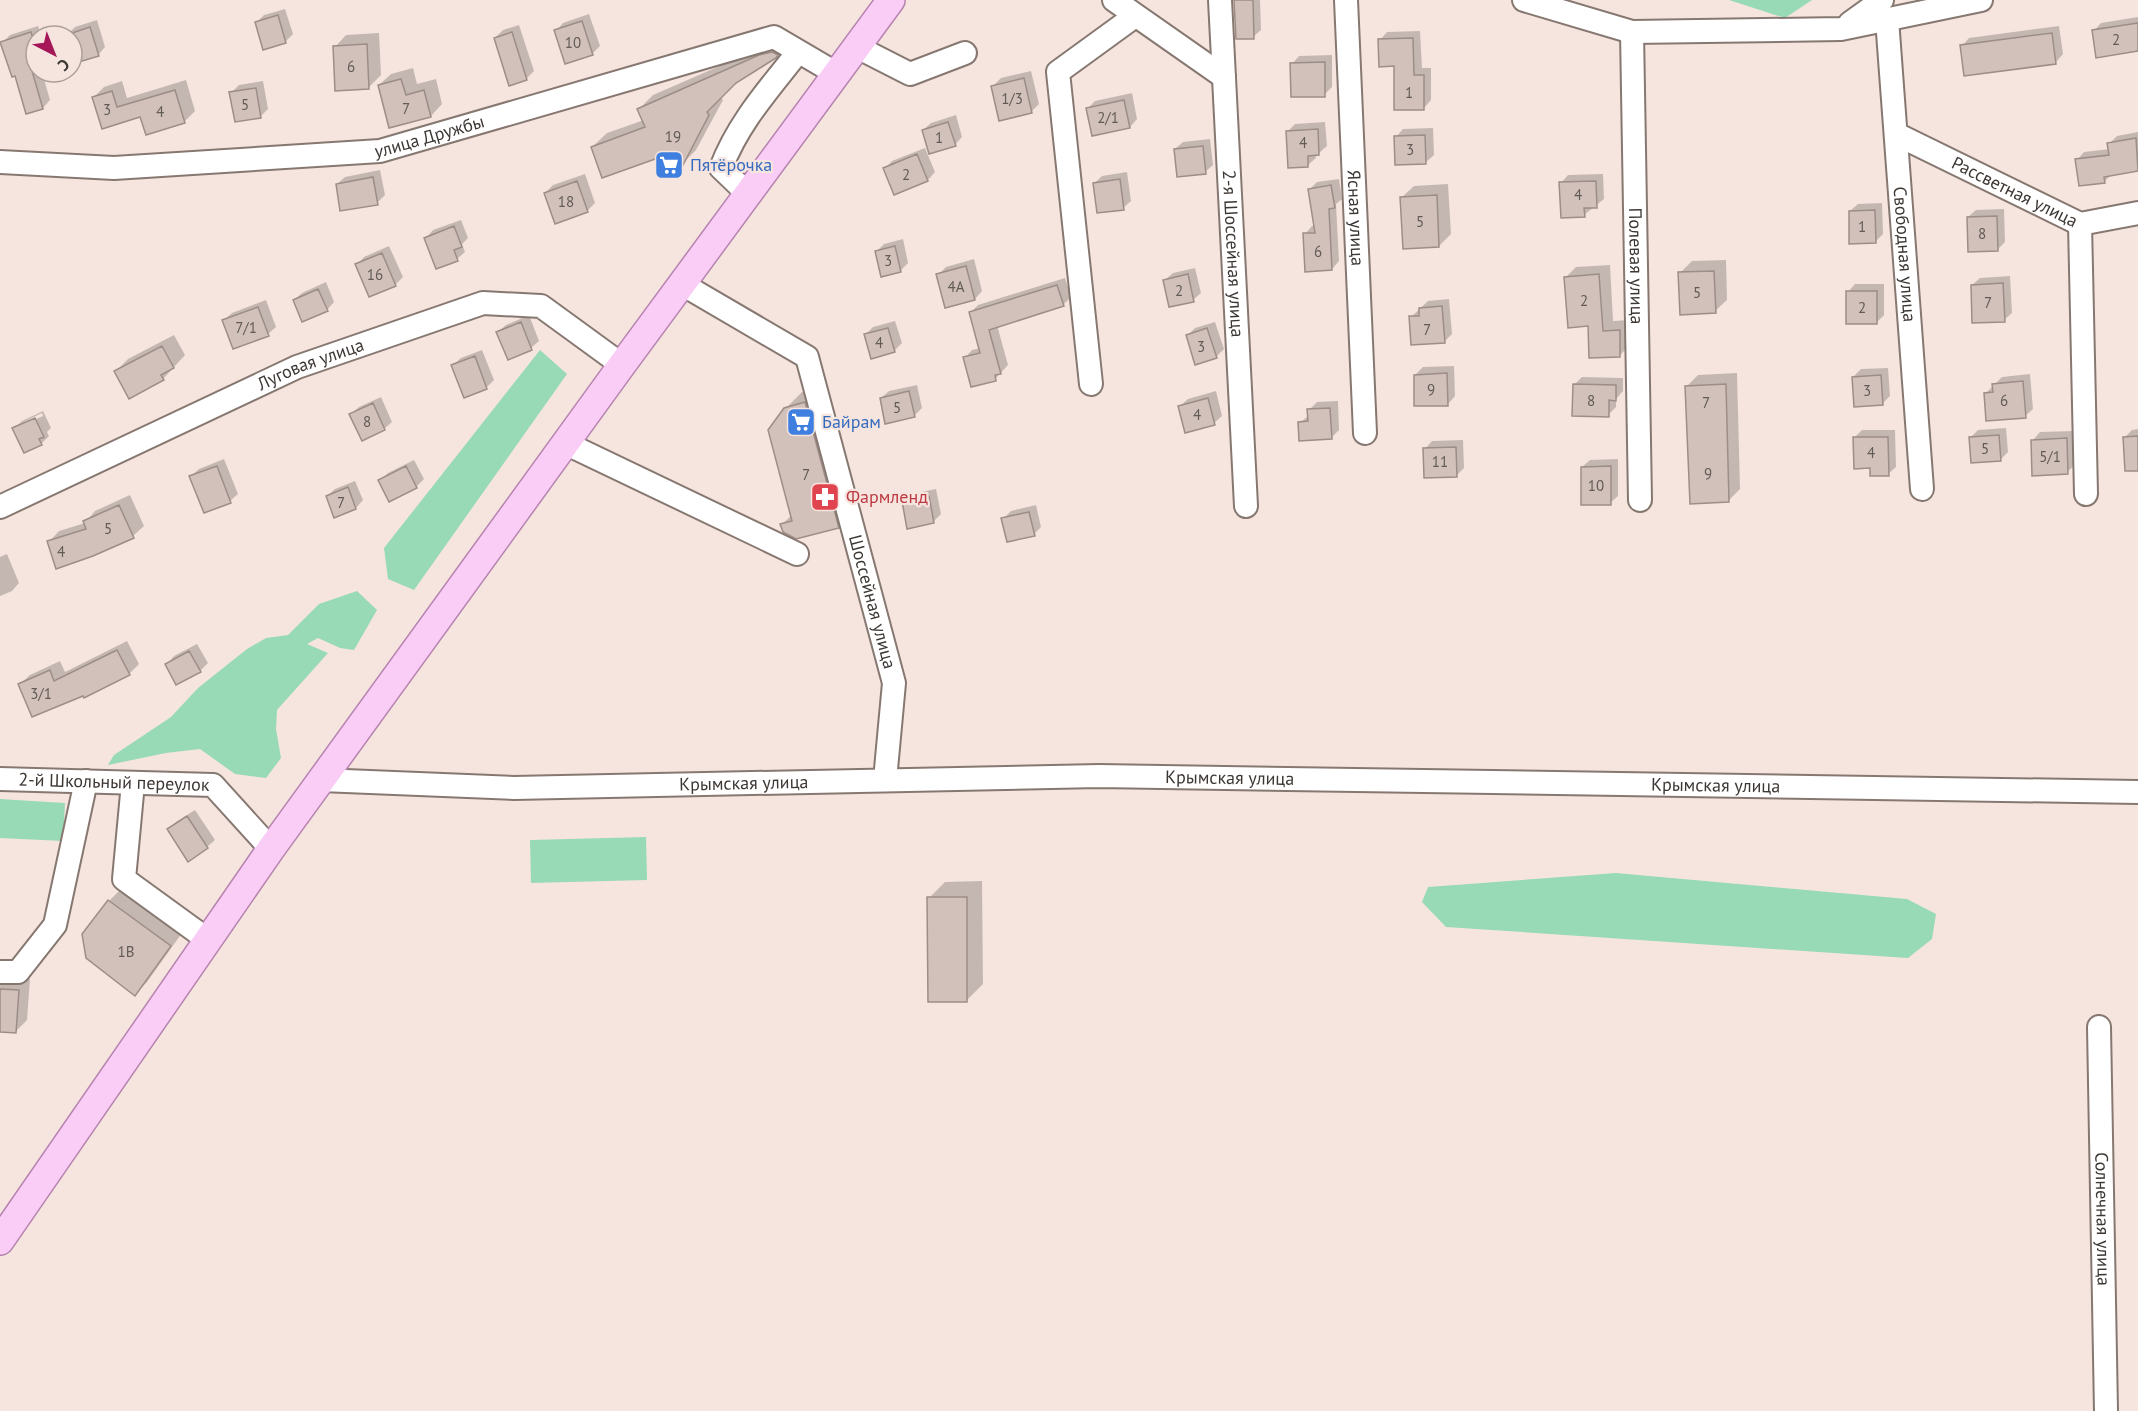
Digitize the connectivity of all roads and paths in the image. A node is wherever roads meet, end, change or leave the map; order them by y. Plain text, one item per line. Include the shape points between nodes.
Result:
1 (891, 0) edge
2 (1114, 0) edge
3 (1220, 0) edge
4 (1346, 0) edge
5 (1524, 0) edge
6 (1981, 0) edge
7 (1885, 10) edge
8 (1135, 16) junction
9 (1632, 32) junction
10 (857, 47) junction
11 (798, 52) junction
12 (965, 53) dead end
13 (837, 74) junction
14 (1224, 77) junction
15 (1896, 134) junction
16 (0, 162) edge
17 (748, 195) junction
18 (2138, 213) edge
19 (2080, 224) junction
20 (682, 284) junction
21 (622, 365) junction
22 (1091, 384) dead end
23 (1365, 433) dead end
24 (565, 443) junction
25 (1922, 489) dead end
26 (2086, 494) dead end
27 (1640, 500) dead end
28 (1246, 506) dead end
29 (0, 507) edge
30 (797, 554) dead end
31 (0, 779) edge
32 (321, 780) junction
33 (885, 780) junction
34 (86, 782) junction
35 (133, 783) junction
36 (2138, 792) edge
37 (271, 849) junction
38 (208, 940) junction
39 (0, 972) edge
40 (2099, 1027) dead end
41 (0, 1241) edge
42 (2106, 1411) edge

1 - 10 main road
2 - 8 street
3 - 14 street, 2-я Шоссейная улица
4 - 23 street, Ясная улица
5 - 9 street
6 - 7 street
7 - 9 street via 1842,29
7 - 15 street, Свободная улица
8 - 14 street
8 - 22 street via 1058,72
9 - 27 street, Полевая улица
10 - 12 street via 910,74
10 - 13 main road
11 - 13 street, улица Дружбы
11 - 16 street, улица Дружбы via 774,37 380,151 114,168
11 - 17 street via 748,116 721,168
13 - 17 main road
14 - 28 street, 2-я Шоссейная улица
15 - 19 street, Рассветная улица
15 - 25 street, Свободная улица
17 - 20 main road
18 - 19 street, Рассветная улица
19 - 26 street
20 - 21 main road
20 - 33 street, Шоссейная улица via 807,357 894,683
21 - 24 main road
21 - 29 street, Луговая улица via 540,306 483,303 297,367
24 - 30 street
24 - 32 main road
31 - 34 street, 2-й Школьный переулок
32 - 33 street, Крымская улица via 514,788
32 - 37 main road
33 - 36 street, Крымская улица via 1099,776
34 - 35 street, 2-й Школьный переулок
34 - 39 street via 55,925 18,972
35 - 37 street, 2-й Школьный переулок via 213,785
35 - 38 street via 124,879
37 - 38 main road
38 - 41 main road
40 - 42 street, Солнечная улица

